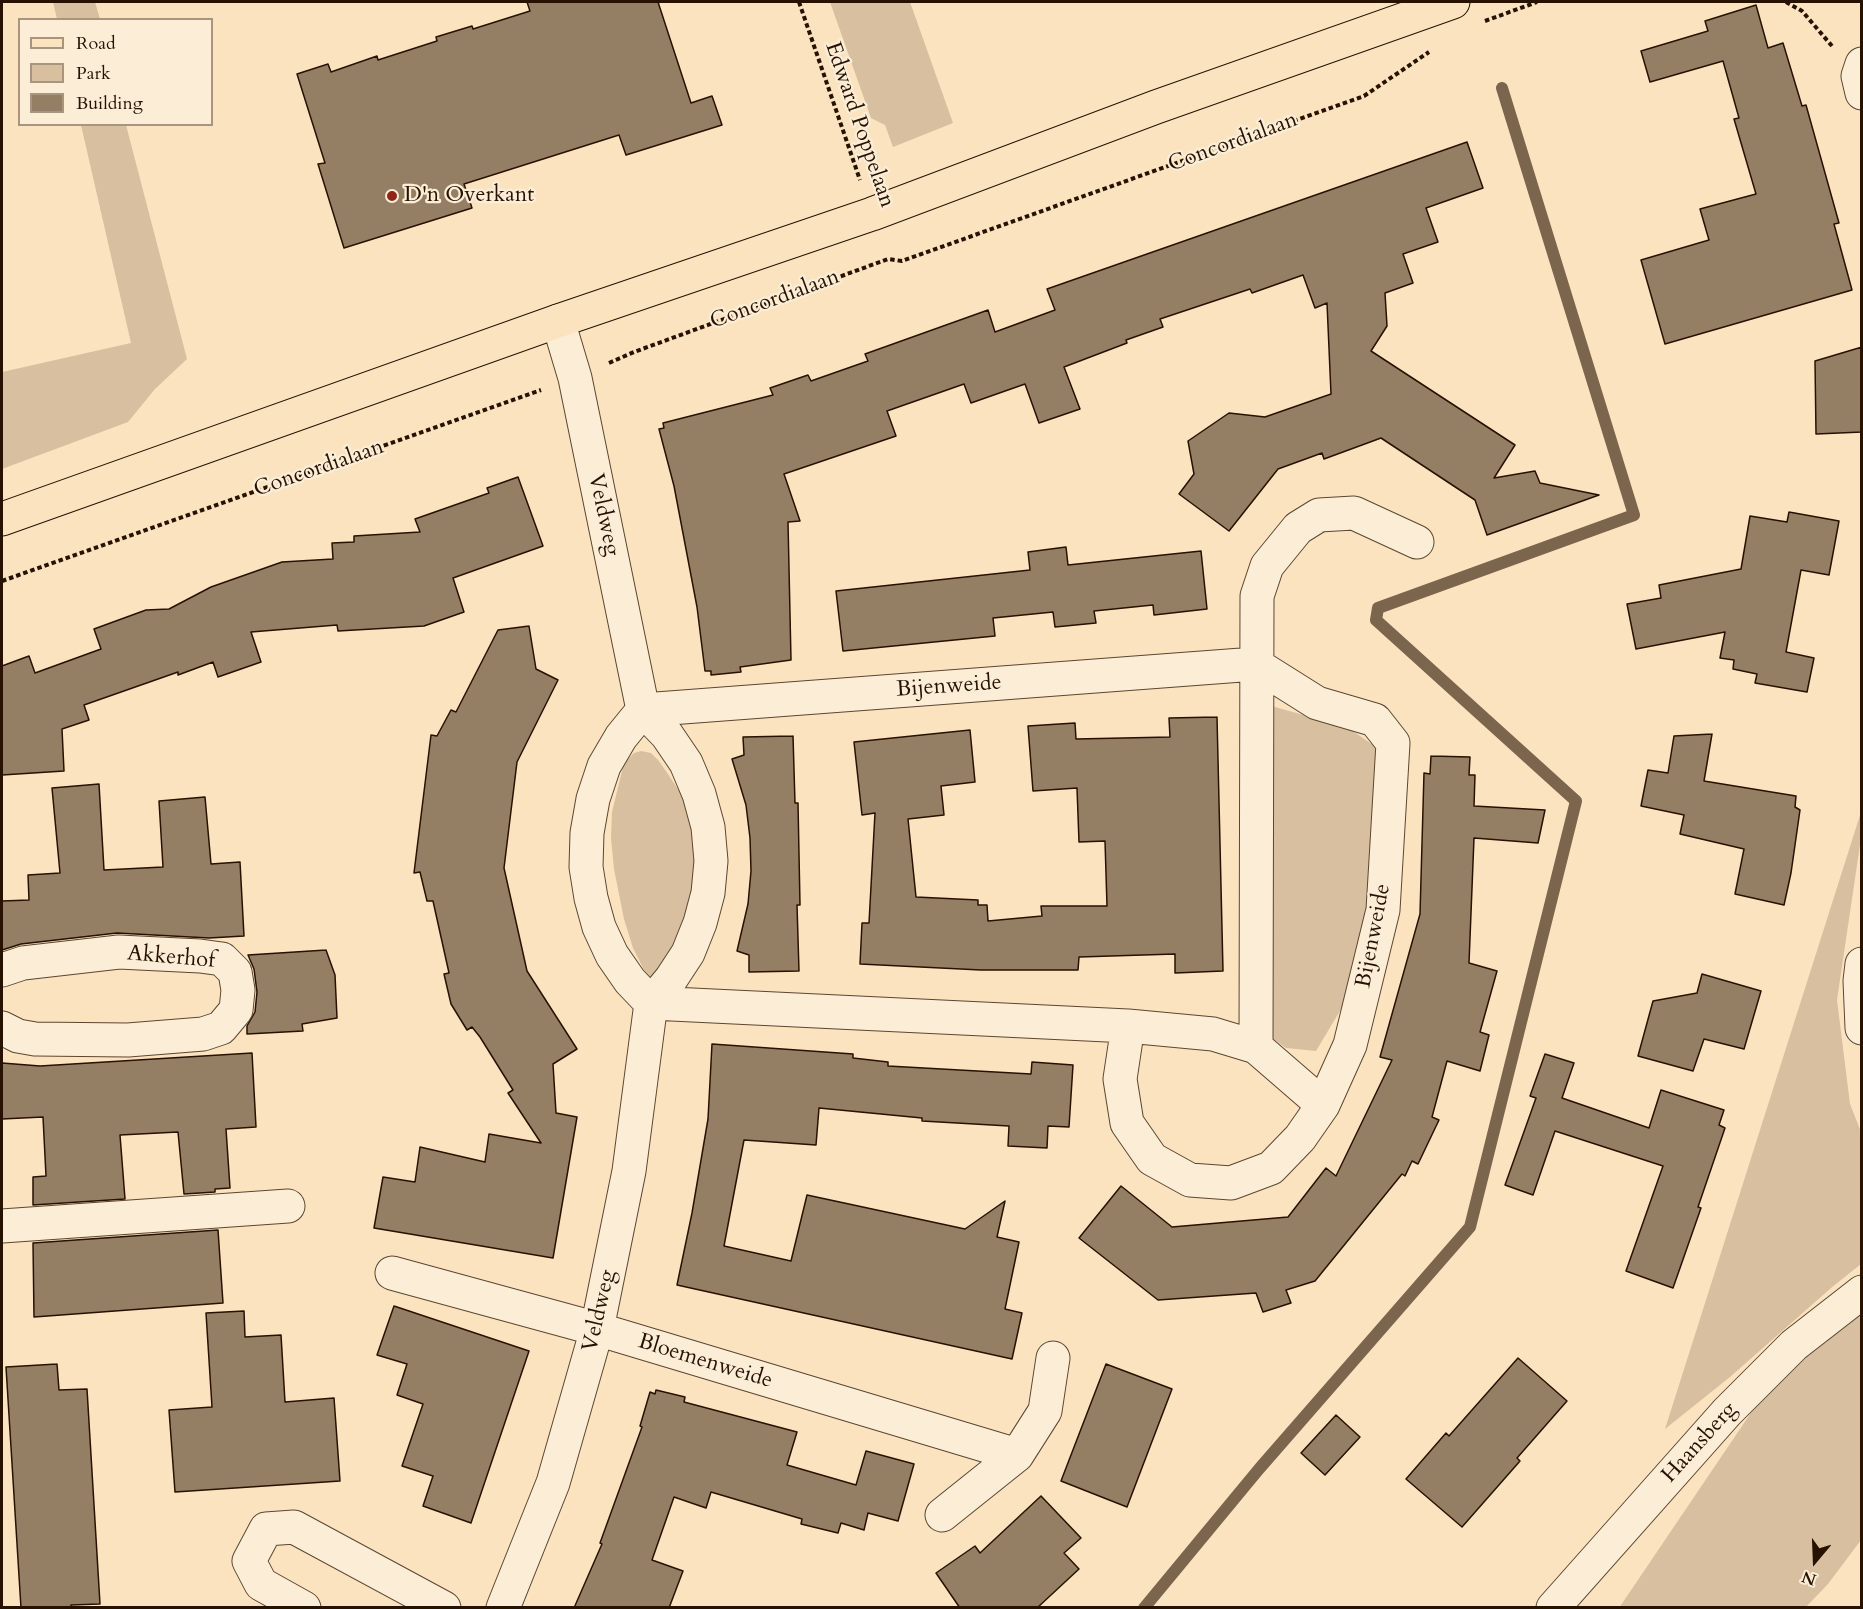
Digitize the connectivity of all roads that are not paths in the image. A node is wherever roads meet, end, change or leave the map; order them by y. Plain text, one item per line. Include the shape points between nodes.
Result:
1 (1454, 2) edge
2 (558, 321) junction
3 (2, 519) edge
4 (1417, 542) dead end
5 (1256, 664) junction
6 (643, 710) junction
7 (1862, 963) edge
8 (2, 970) edge
9 (651, 1003) junction
10 (1128, 1026) junction
11 (2, 1028) edge
12 (1862, 1028) edge
13 (1256, 1047) junction
14 (1323, 1105) junction
15 (288, 1206) dead end
16 (2, 1226) edge
17 (393, 1273) dead end
18 (1862, 1292) edge
19 (597, 1329) junction
20 (1053, 1358) dead end
21 (1017, 1455) junction
22 (942, 1515) dead end
23 (304, 1608) edge
24 (444, 1608) edge
25 (503, 1608) edge
26 (1553, 1608) edge

1 - 2 main road via 1156,107 872,214
2 - 3 main road
2 - 6 street, Veldweg via 575,378
4 - 5 street via 1354,513 1319,515 1298,528 1268,566 1257,596
5 - 6 street, Bijenweide
5 - 13 street
5 - 14 street, Bijenweide via 1317,703 1375,720 1393,743 1383,910 1350,1045
6 - 9 street via 604,766 593,799 586,867 593,908 612,955
6 - 9 street via 667,735 686,764 708,828 711,861 705,903 688,953
7 - 12 street
8 - 11 street, Akkerhof via 23,963 119,952 200,956 222,959 235,972 238,990 236,1010 221,1028 203,1034 128,1040 35,1039
9 - 10 street
9 - 19 street, Veldweg via 629,1171
10 - 13 street via 1213,1034
10 - 14 street, Bijenweide via 1120,1079 1126,1123 1152,1159 1190,1180 1231,1183 1270,1168 1300,1138
13 - 14 street
15 - 16 street
17 - 19 street, Bloemenweide
18 - 26 street, Haansberg via 1794,1345 1727,1412
19 - 21 street, Bloemenweide
19 - 25 street, Veldweg via 553,1483
20 - 21 street via 1045,1411
21 - 22 street
23 - 24 street via 261,1584 249,1562 266,1529 294,1527

